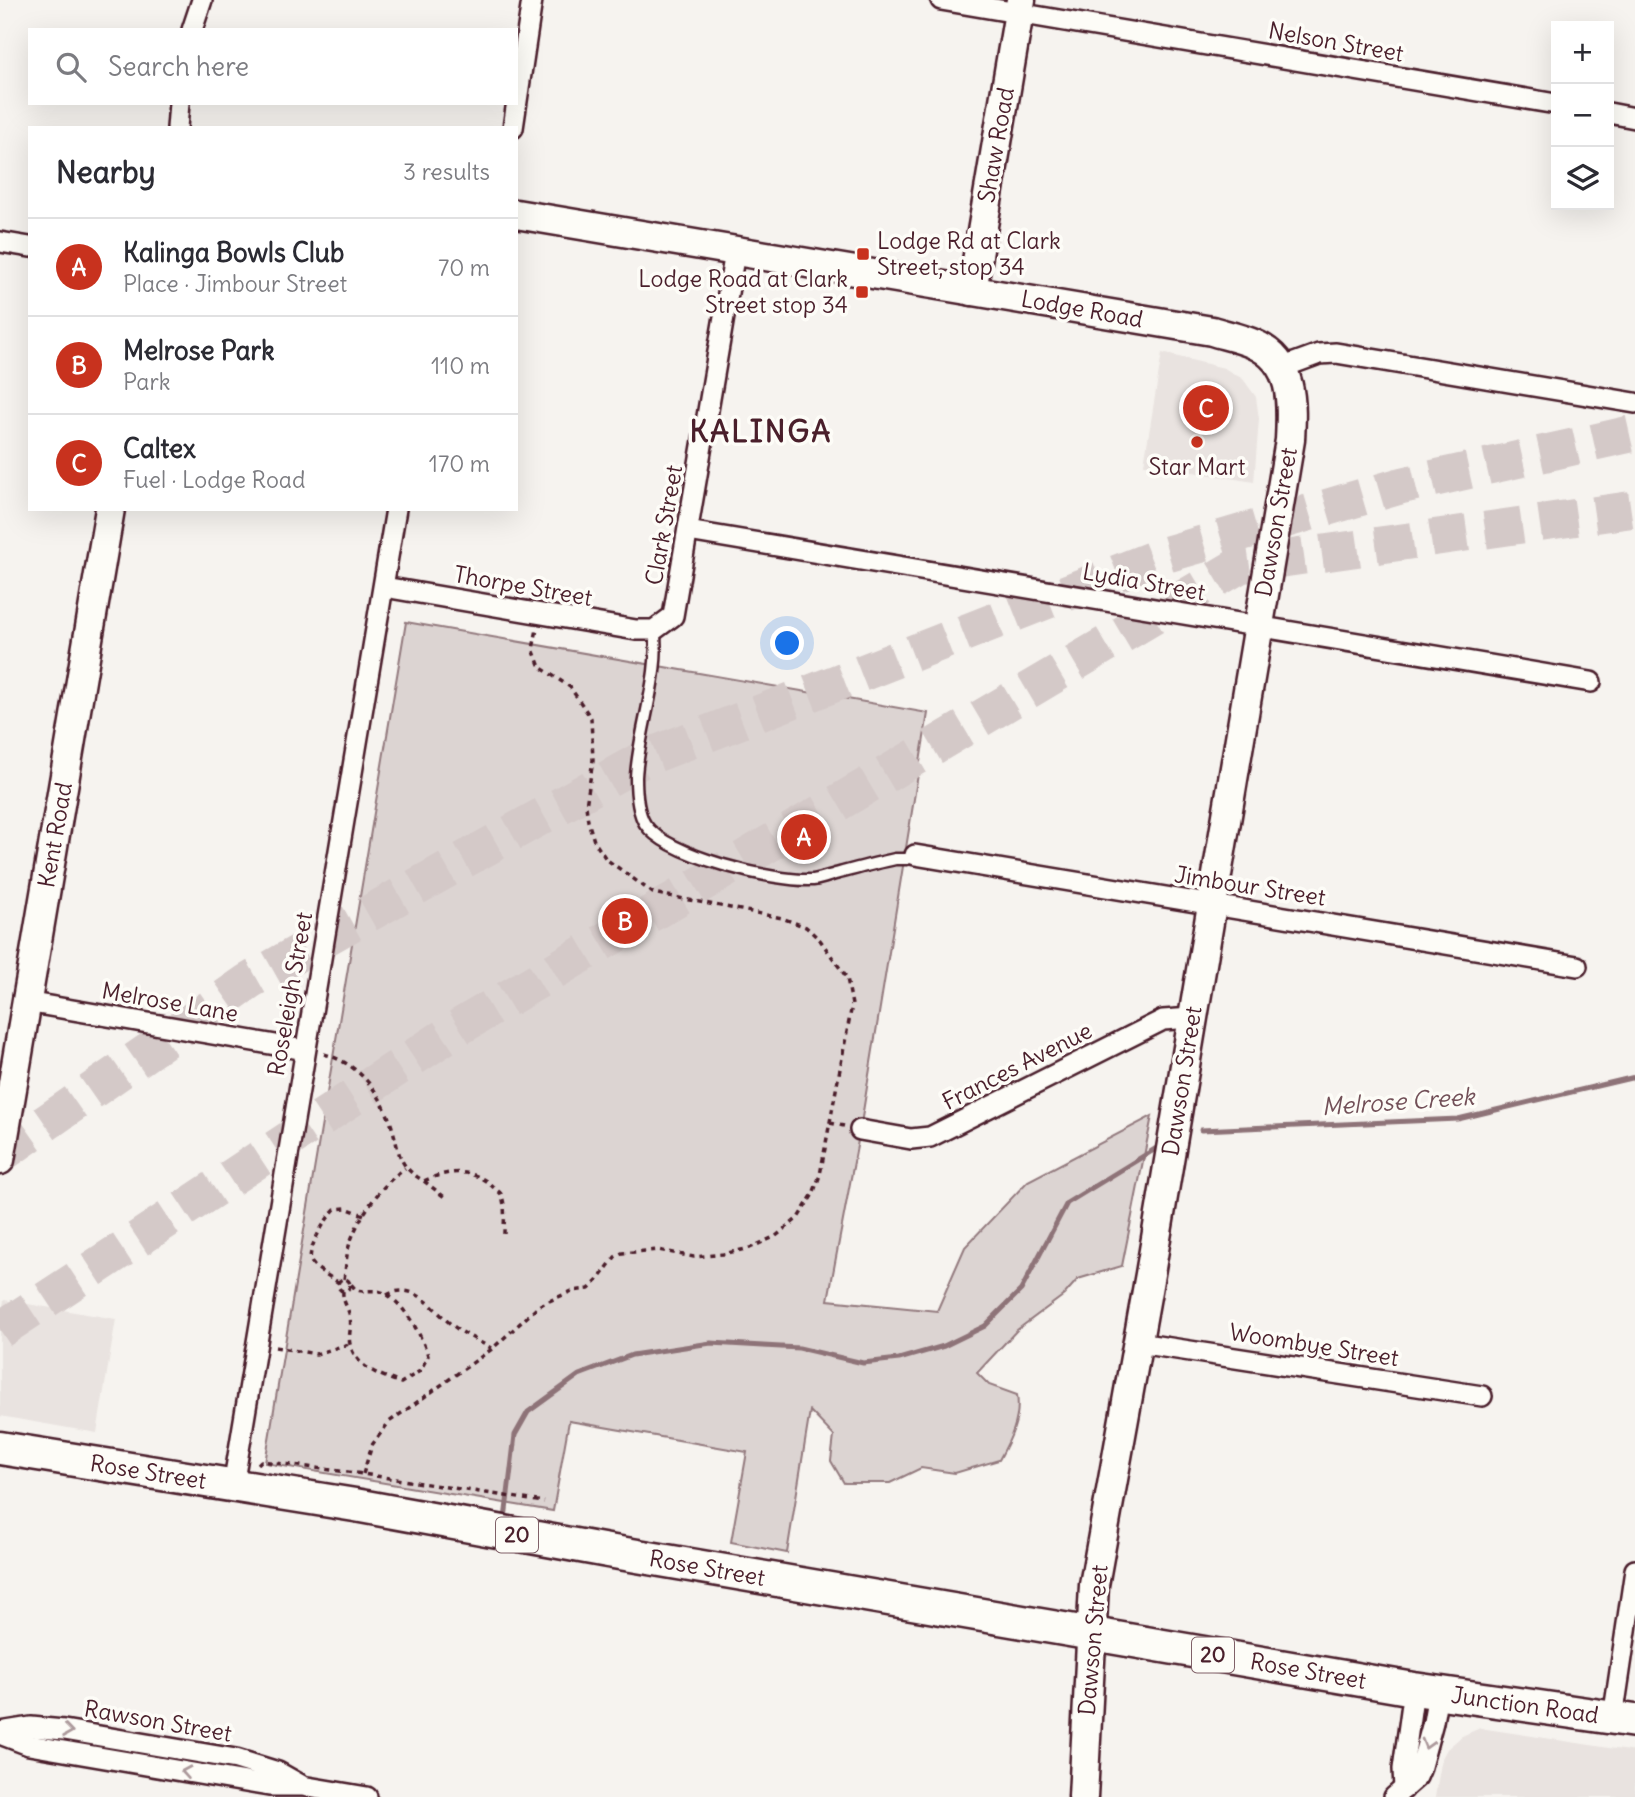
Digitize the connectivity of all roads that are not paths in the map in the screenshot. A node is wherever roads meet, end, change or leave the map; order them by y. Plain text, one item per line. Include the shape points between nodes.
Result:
1 (202, 0) edge
2 (532, 0) edge
3 (941, 0) edge
4 (1020, 6) edge
5 (193, 28) edge
6 (518, 94) edge
7 (1551, 103) edge
8 (179, 105) edge
9 (516, 105) edge
10 (1614, 114) edge
11 (1635, 118) edge
12 (177, 126) edge
13 (513, 126) edge
14 (518, 214) edge
15 (0, 242) edge
16 (28, 247) edge
17 (735, 252) junction
18 (972, 290) junction
19 (1281, 369) junction
20 (1635, 403) edge
21 (110, 511) edge
22 (396, 511) edge
23 (688, 531) junction
24 (384, 587) junction
25 (1258, 626) junction
26 (654, 630) junction
27 (1591, 681) dead end
28 (915, 855) joint
29 (1211, 905) junction
30 (1577, 966) dead end
31 (26, 1002) junction
32 (1192, 1018) junction
33 (305, 1050) junction
34 (860, 1130) dead end
35 (0, 1160) edge
36 (1138, 1343) junction
37 (1482, 1396) dead end
38 (0, 1448) edge
39 (233, 1486) junction
40 (1635, 1570) edge
41 (1090, 1633) junction
42 (1426, 1691) junction
43 (1624, 1719) edge
44 (0, 1733) edge
45 (1399, 1793) edge
46 (367, 1797) edge
47 (1083, 1797) edge

1 - 5 street
2 - 6 street
3 - 4 street, Nelson Street
4 - 7 street, Nelson Street
4 - 18 street, Shaw Road
8 - 12 street
9 - 13 street
10 - 11 street
14 - 17 street, Lodge Road
15 - 16 street
17 - 18 street, Lodge Road
17 - 23 street, Clark Street
18 - 19 street, Lodge Road via 1212,331 1256,344
19 - 20 street via 1320,354 1336,353
19 - 25 street, Dawson Street via 1290,386 1290,440
21 - 31 street, Kent Road
22 - 24 street, Roseleigh Street
23 - 25 street, Lydia Street
23 - 26 street, Clark Street via 673,616
24 - 26 street, Thorpe Street
24 - 33 street, Roseleigh Street
25 - 27 street, Lydia Street
25 - 29 street, Dawson Street
26 - 28 lane via 657,648 636,776 645,823 660,838 702,859 814,880
28 - 29 street, Jimbour Street
29 - 30 street, Jimbour Street
29 - 32 street, Dawson Street
31 - 33 street, Melrose Lane
31 - 35 street, Kent Road
32 - 34 street, Frances Avenue via 1163,1020 929,1137 911,1139
32 - 36 street, Dawson Street
33 - 39 street, Roseleigh Street
36 - 37 street, Woombye Street
36 - 41 street, Dawson Street via 1094,1585
38 - 39 main road, Rose Street / 20
39 - 41 main road, Rose Street / 20
40 - 43 street
41 - 42 main road, Rose Street / 20
41 - 47 street, Dawson Street
42 - 43 main road, Junction Road / 20
42 - 45 street
44 - 46 street, Rawson Street via 29,1745 269,1786 302,1786

